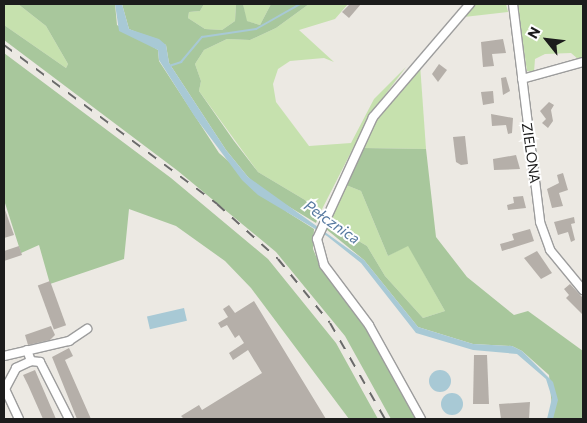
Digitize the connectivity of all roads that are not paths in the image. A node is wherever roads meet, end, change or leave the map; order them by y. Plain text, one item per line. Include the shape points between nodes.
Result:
1 (470, 4) edge
2 (513, 4) edge
3 (583, 62) edge
4 (522, 78) junction
5 (583, 290) edge
6 (87, 329) dead end
7 (27, 350) junction
8 (4, 356) edge
9 (31, 360) junction
10 (18, 419) edge
11 (69, 419) edge
12 (421, 419) edge

1 - 12 street via 384,100 323,219 317,239 324,265 369,325
2 - 4 street, ZIELONA
3 - 4 street
4 - 5 street, ZIELONA via 540,222 550,250
6 - 7 street via 69,341
7 - 8 street
7 - 9 street
9 - 10 street via 16,368 5,389
9 - 11 street via 40,362

